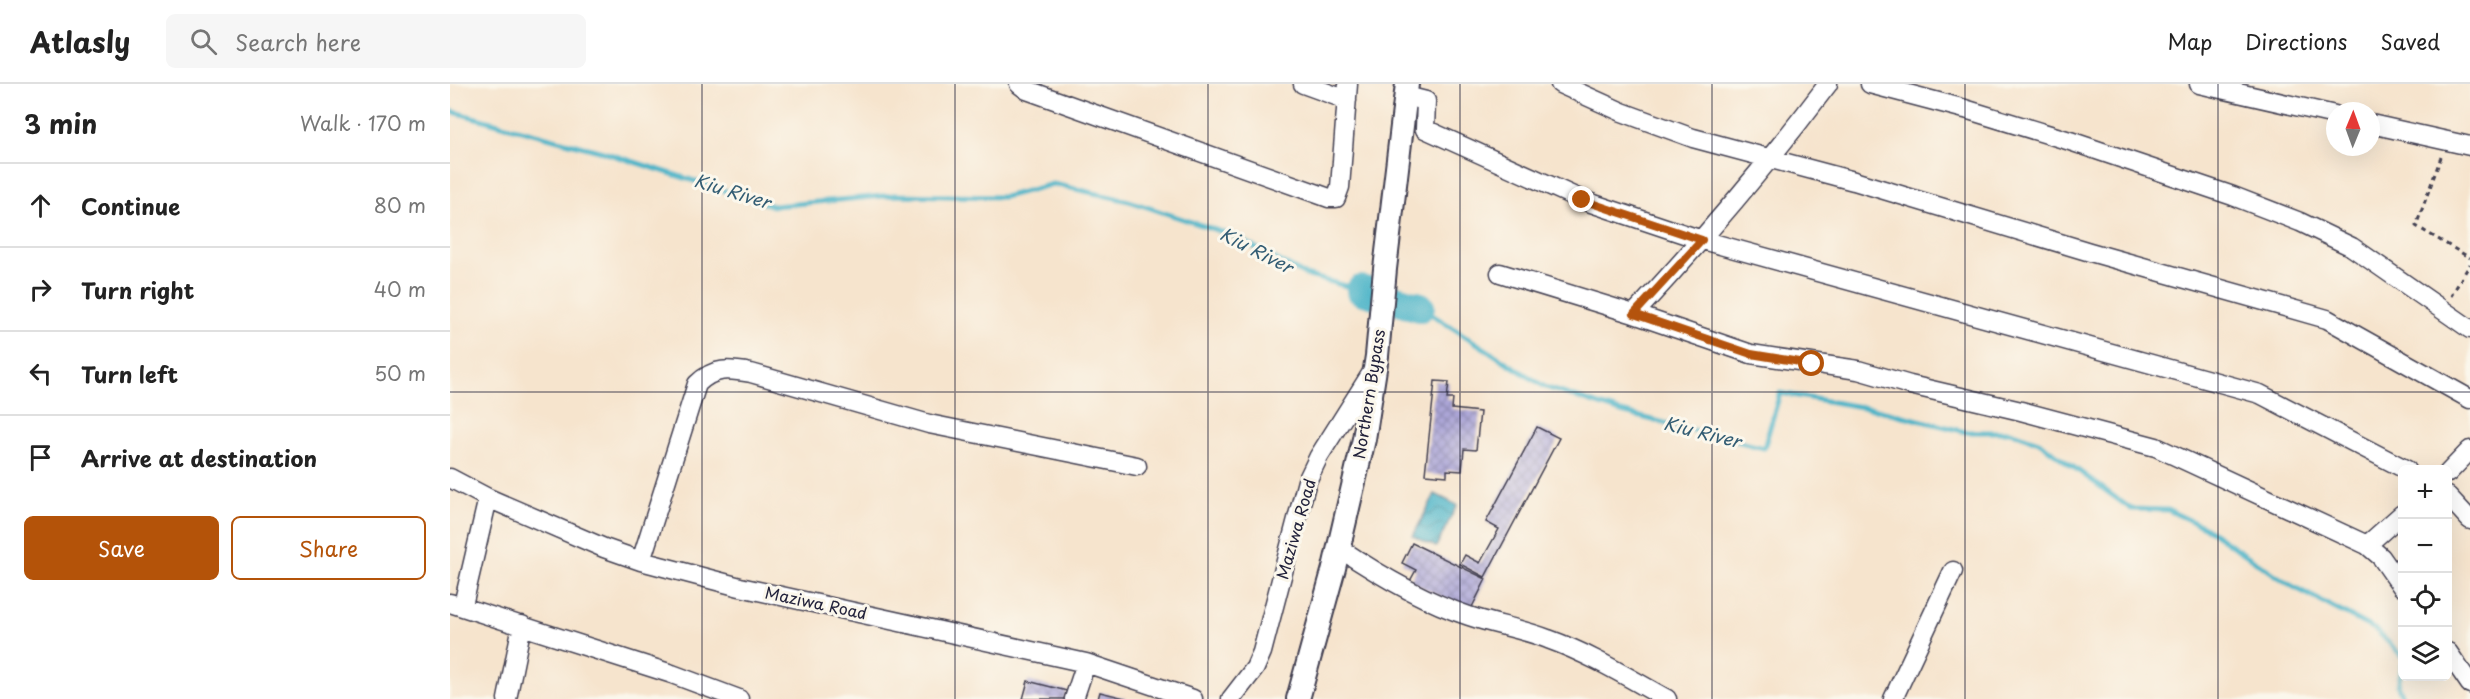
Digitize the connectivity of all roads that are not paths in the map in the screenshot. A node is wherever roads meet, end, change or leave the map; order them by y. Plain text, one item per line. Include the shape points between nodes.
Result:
1 (1019, 84) edge
2 (1303, 84) edge
3 (1560, 84) edge
4 (1828, 84) edge
5 (1870, 84) edge
6 (2199, 84) edge
7 (1406, 90) edge
8 (1347, 92) edge
9 (2326, 113) edge
10 (2380, 126) edge
11 (2470, 146) edge
12 (1772, 159) junction
13 (1702, 240) junction
14 (1500, 273) dead end
15 (1634, 314) junction
16 (2470, 329) edge
17 (1376, 365) junction
18 (2470, 399) edge
19 (2470, 450) edge
20 (2398, 465) edge
21 (1137, 466) dead end
22 (2452, 469) edge
23 (450, 478) edge
24 (488, 498) junction
25 (2452, 500) edge
26 (2398, 518) edge
27 (2470, 520) edge
28 (2367, 545) junction
29 (1339, 548) junction
30 (641, 561) junction
31 (1953, 571) dead end
32 (2398, 580) edge
33 (457, 604) edge
34 (522, 625) junction
35 (2452, 658) edge
36 (1086, 663) junction
37 (2470, 684) edge
38 (1163, 695) edge
39 (507, 699) edge
40 (739, 699) edge
41 (1074, 699) edge
42 (1192, 699) edge
43 (1231, 699) edge
44 (1298, 699) edge
45 (1667, 699) edge
46 (1893, 699) edge

1 - 8 street via 1329,198 1336,198 1340,187
2 - 8 street
3 - 12 street via 1693,138
4 - 12 street
5 - 16 street via 2070,141 2300,222 2352,247
6 - 9 street
7 - 13 street via 1426,101 1425,129 1582,200
7 - 17 main road, Northern Bypass
10 - 11 street
12 - 13 street
12 - 18 street via 2327,319
13 - 15 street
13 - 20 street via 2260,394
14 - 15 street
15 - 28 street via 1751,354 1858,370 2156,447
17 - 29 main road, Northern Bypass
17 - 43 street, Maziwa Road via 1307,481 1262,652 1255,669
19 - 22 street
21 - 30 street via 929,424 751,374 728,369 714,371 697,384
23 - 24 street, Maziwa Road
24 - 30 street, Maziwa Road
24 - 33 street
25 - 27 street
26 - 28 street
28 - 32 street
29 - 44 main road, Northern Bypass
29 - 45 street via 1425,597 1467,616 1548,639
30 - 36 street, Maziwa Road via 740,587
31 - 46 street
33 - 34 street
34 - 39 street
34 - 40 street
35 - 37 street
36 - 38 street, Maziwa Road
36 - 41 street
38 - 42 street, Maziwa Road

